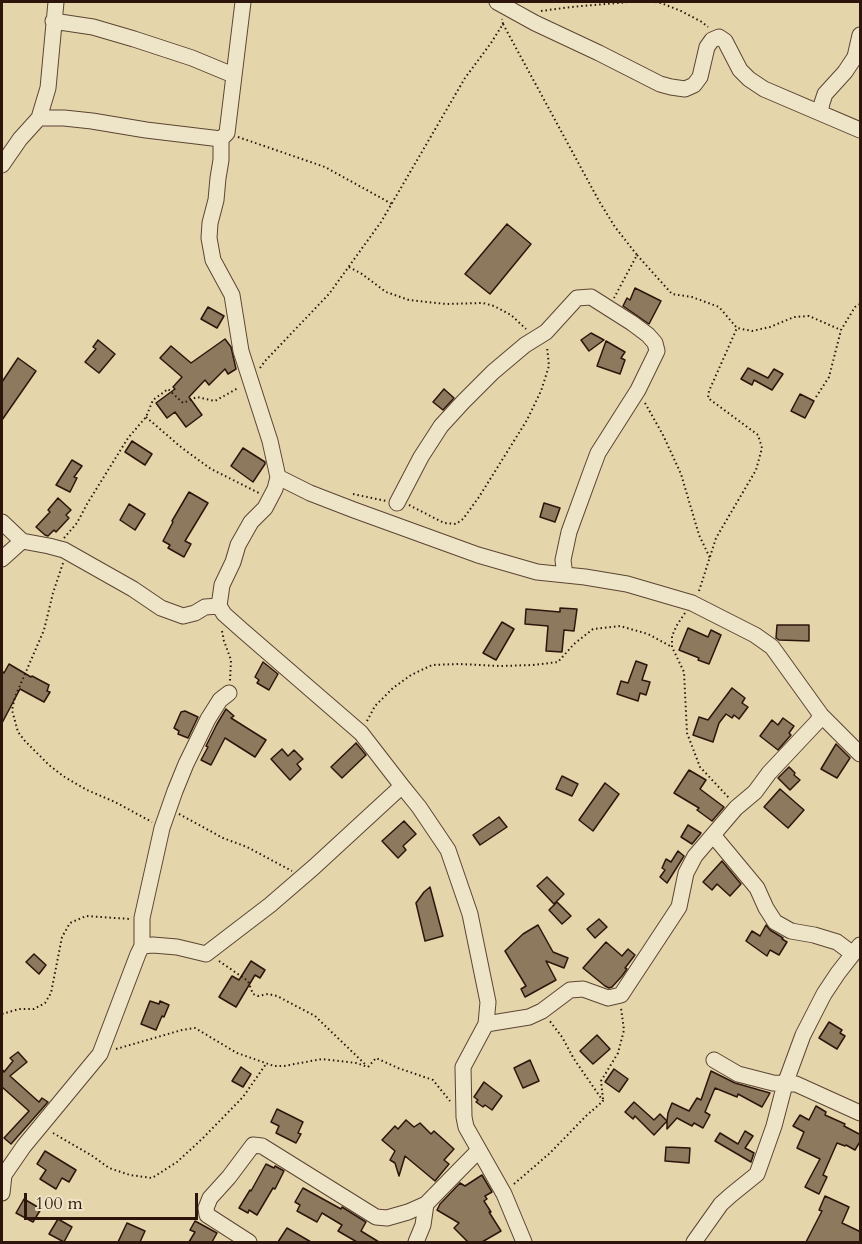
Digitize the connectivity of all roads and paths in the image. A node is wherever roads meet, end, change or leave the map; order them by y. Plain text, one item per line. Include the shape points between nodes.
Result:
1 (243, 2) edge
2 (629, 2) edge
3 (655, 2) edge
4 (499, 7) edge
5 (56, 8) edge
6 (520, 15) junction
7 (503, 24) junction
8 (861, 35) edge
9 (719, 37) junction
10 (233, 75) junction
11 (820, 113) junction
12 (39, 118) junction
13 (861, 130) edge
14 (224, 136) junction
15 (2, 165) edge
16 (392, 204) junction
17 (636, 255) junction
18 (349, 267) junction
19 (861, 304) edge
20 (604, 307) junction
21 (737, 328) junction
22 (841, 330) junction
23 (541, 335) junction
24 (251, 381) junction
25 (638, 390) junction
26 (816, 397) dead end
27 (146, 417) junction
28 (278, 477) junction
29 (352, 494) dead end
30 (270, 499) junction
31 (397, 503) junction
32 (2, 522) edge
33 (22, 541) junction
34 (65, 551) junction
35 (710, 558) junction
36 (2, 559) edge
37 (565, 575) junction
38 (692, 603) junction
39 (222, 610) junction
40 (672, 647) junction
41 (229, 693) joint
42 (822, 715) junction
43 (361, 733) junction
44 (861, 754) edge
45 (402, 786) junction
46 (169, 808) junction
47 (736, 808) junction
48 (162, 828) junction
49 (712, 835) junction
50 (302, 877) junction
51 (142, 918) junction
52 (142, 946) junction
53 (857, 950) edge
54 (206, 954) junction
55 (621, 995) junction
56 (542, 1011) junction
57 (2, 1014) edge
58 (486, 1024) junction
59 (100, 1054) junction
60 (714, 1060) dead end
61 (266, 1064) junction
62 (368, 1067) junction
63 (785, 1084) junction
64 (603, 1101) junction
65 (861, 1113) edge
66 (464, 1117) junction
67 (42, 1125) junction
68 (479, 1150) junction
69 (3, 1174) edge
70 (2, 1193) edge
71 (504, 1194) junction
72 (426, 1204) junction
73 (249, 1242) edge
74 (417, 1242) edge
75 (524, 1242) edge
76 (694, 1242) edge

1 - 10 street
2 - 6 path
3 - 9 path via 702,22
4 - 6 street
4 - 7 path
5 - 10 street via 93,27
5 - 12 street via 48,88
6 - 9 street via 660,84 685,89 700,77 707,47
7 - 16 path via 453,96
7 - 17 path via 599,201
8 - 11 street via 855,57 825,94
9 - 11 street via 749,79
10 - 14 street
11 - 13 street
12 - 14 street
12 - 15 street
14 - 16 path via 325,167
14 - 24 street via 209,238 213,260 232,295 241,351
16 - 18 path
17 - 20 path via 615,297
17 - 21 path via 672,294 719,307
18 - 23 path via 386,292 409,300 494,306
18 - 24 path
19 - 22 path
20 - 23 street via 591,297 576,298
20 - 25 street via 632,323 655,343 657,351
21 - 22 path via 752,331 809,316
21 - 35 path via 708,398 758,435 762,448 756,470 716,538
22 - 26 path via 829,377
23 - 31 street via 493,372 441,426
23 - 31 path via 549,366 542,391 463,519 456,524 444,523
24 - 27 path via 215,401 197,398 183,403 168,389 153,400
24 - 28 street
25 - 35 path via 681,474
25 - 37 street via 598,453 568,532 563,560
27 - 30 path via 211,468
27 - 34 path via 128,438 77,523 61,541
28 - 30 street
28 - 37 street via 343,506 478,555 537,572
29 - 31 path
30 - 39 street via 238,545 222,585
32 - 33 street
33 - 34 street
33 - 36 street
34 - 39 street via 161,608 183,616 205,607
34 - 48 path via 44,630 15,697 12,710 18,732 63,776
35 - 38 path
37 - 38 street via 627,584
38 - 40 path via 677,625
38 - 42 street via 772,647
39 - 41 path via 224,640 231,660
39 - 43 street
40 - 43 path via 648,634 620,626 593,629 558,662 432,666 393,688 375,706
40 - 47 path via 684,672 687,733 700,767
41 - 46 street via 208,719
42 - 44 street
42 - 47 street via 755,792
43 - 45 street
45 - 50 street
45 - 58 street via 448,850 470,914 489,1002
46 - 48 street
46 - 50 path
47 - 49 street
48 - 51 street
49 - 53 street via 757,888 775,922 791,931
49 - 55 street via 686,873 679,907
50 - 54 street
51 - 52 street
51 - 57 path via 86,916 70,923 62,937 51,993 45,1003 34,1009
52 - 54 street via 177,947
52 - 59 street
53 - 63 street via 824,994
54 - 62 path via 248,981 254,994 277,996 315,1016
55 - 56 street via 608,998 583,989 570,990
55 - 64 path via 624,1030 618,1053 601,1081
56 - 58 street via 530,1017
56 - 64 path
58 - 66 street via 463,1068
59 - 61 path via 195,1028 237,1053
59 - 67 street
60 - 63 street via 738,1074
61 - 62 path via 284,1066 322,1059
61 - 67 path via 243,1097 177,1162 152,1178 109,1168
62 - 66 path via 376,1058 433,1080
63 - 65 street via 796,1084
63 - 76 street via 757,1174 721,1204
64 - 71 path
66 - 68 street
67 - 69 street
68 - 71 street
68 - 72 street
69 - 70 street
71 - 75 street
72 - 73 street via 387,1218 376,1217 262,1146 253,1145 206,1208 207,1215
72 - 74 street

